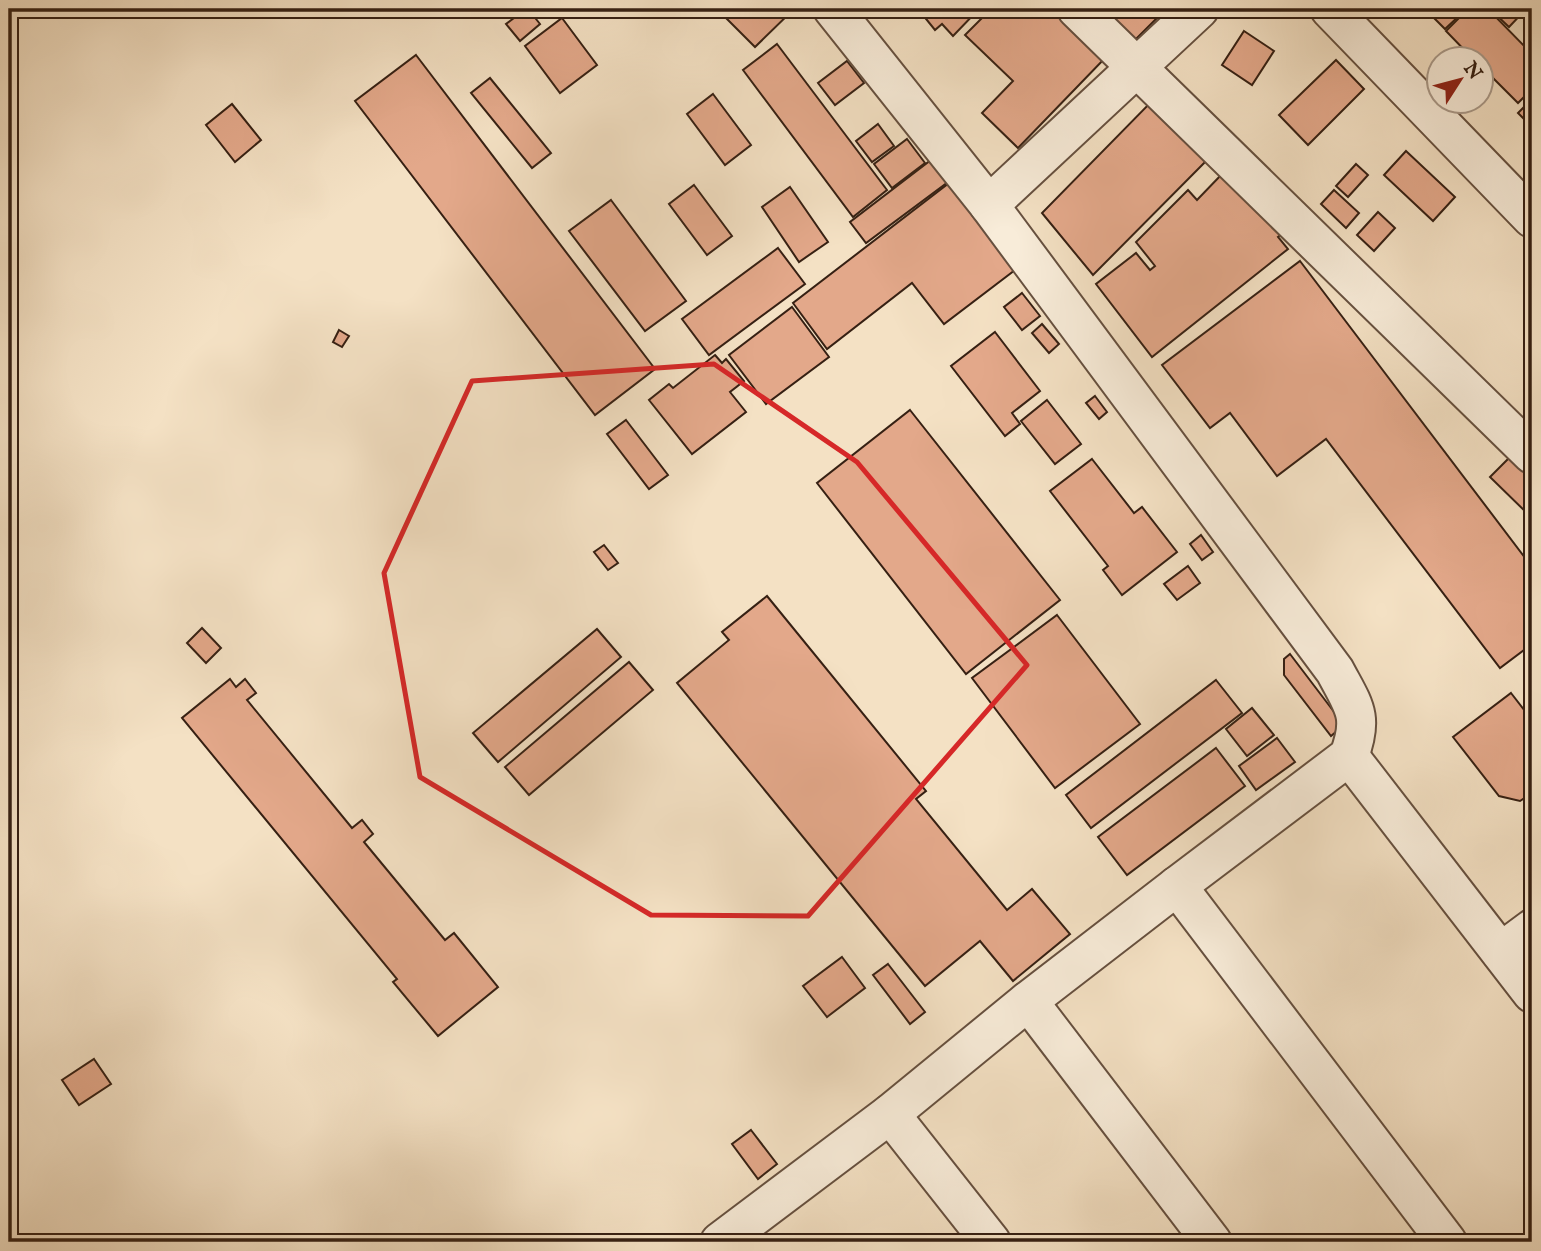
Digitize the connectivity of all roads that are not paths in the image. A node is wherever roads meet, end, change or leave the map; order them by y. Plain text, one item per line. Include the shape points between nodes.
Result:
1 (833, 9) edge
2 (1077, 9) edge
3 (1199, 9) edge
4 (1329, 9) edge
5 (1137, 69) junction
6 (989, 205) junction
7 (1532, 218) edge
8 (1532, 454) edge
9 (1349, 756) junction
10 (1177, 886) junction
11 (1532, 929) edge
12 (1501, 952) junction
13 (1532, 993) edge
14 (1028, 1001) junction
15 (890, 1114) junction
16 (720, 1242) edge
17 (991, 1242) edge
18 (1212, 1242) edge
19 (1447, 1242) edge

1 - 6 street
2 - 5 street
3 - 5 street
4 - 7 street
5 - 6 street
5 - 8 street
6 - 9 street via 1335,671 1357,713 1357,736
9 - 10 street
9 - 12 street
10 - 14 street
10 - 19 street
11 - 12 street
12 - 13 street
14 - 15 street
14 - 18 street
15 - 16 street
15 - 17 street

